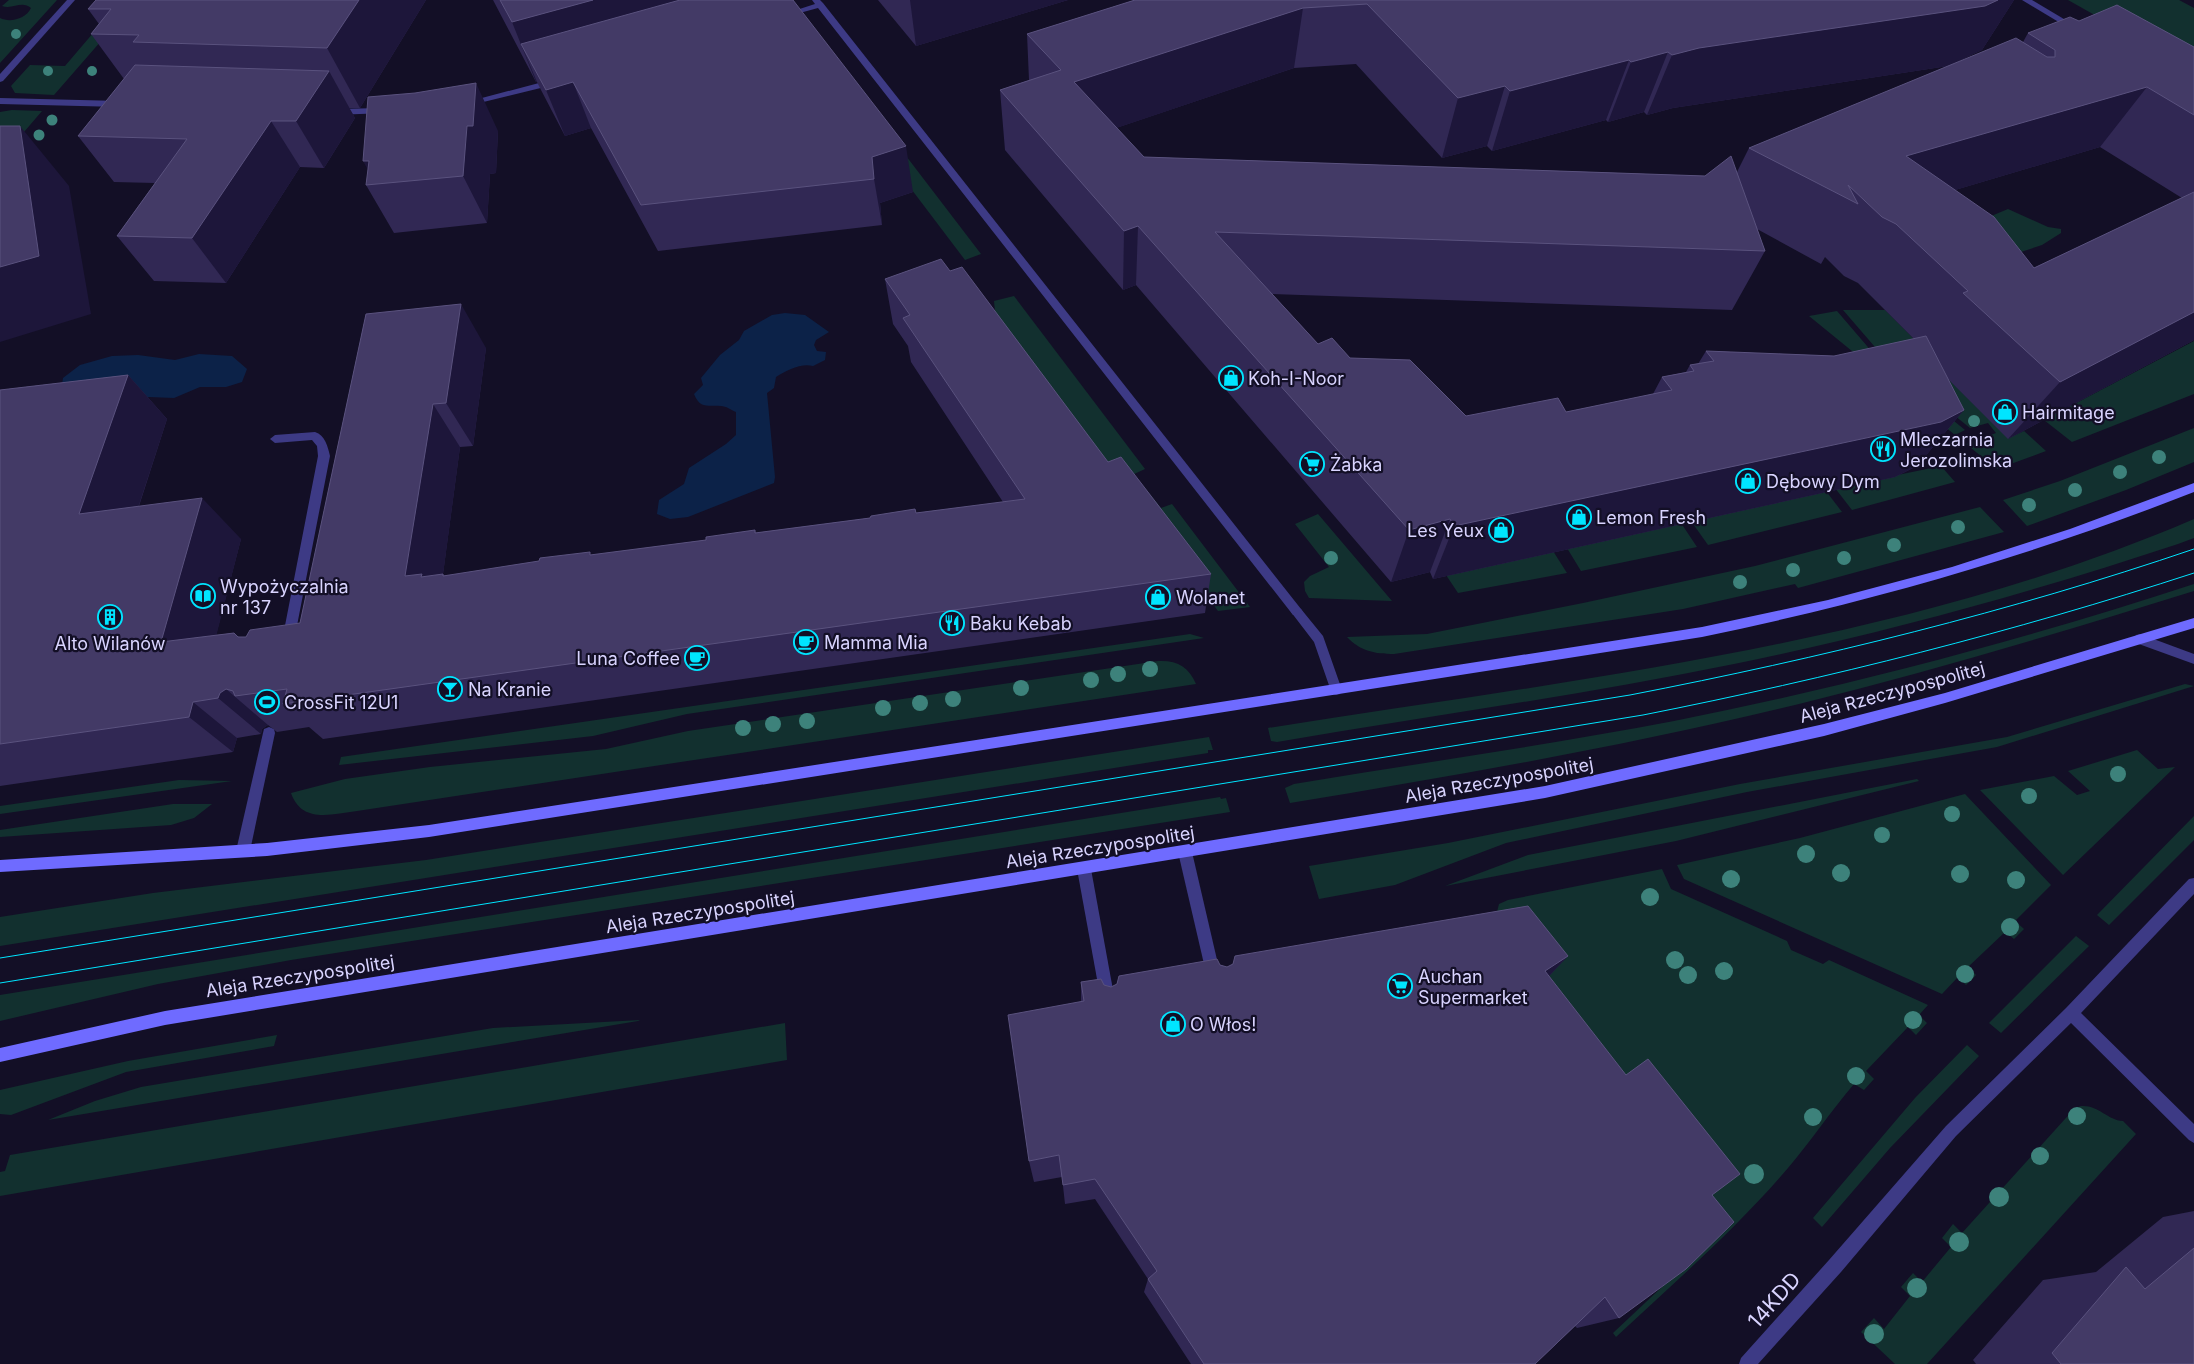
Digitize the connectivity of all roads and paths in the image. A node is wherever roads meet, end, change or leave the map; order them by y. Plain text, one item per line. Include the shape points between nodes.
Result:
1 (70, 0) edge
2 (2026, 0) edge
3 (818, 3) edge
4 (773, 19) edge
5 (2067, 24) junction
6 (2054, 29) edge
7 (2084, 34) edge
8 (566, 78) edge
9 (0, 79) edge
10 (0, 101) edge
11 (461, 104) edge
12 (130, 105) edge
13 (323, 111) edge
14 (396, 111) edge
15 (275, 440) dead end
16 (2194, 487) edge
17 (2194, 623) edge
18 (2140, 640) junction
19 (286, 650) edge
20 (2194, 659) edge
21 (1336, 690) junction
22 (269, 733) edge
23 (242, 851) junction
24 (1185, 852) junction
25 (0, 866) edge
26 (1084, 869) junction
27 (2194, 884) edge
28 (1217, 992) edge
29 (1109, 1011) edge
30 (2071, 1013) junction
31 (0, 1055) edge
32 (2194, 1135) edge
33 (1747, 1364) edge

1 - 9 street
2 - 5 street
3 - 4 street
3 - 21 street via 1319,640
5 - 6 street
5 - 7 street
8 - 11 street
10 - 12 street
13 - 14 street
15 - 19 street via 315,436 322,445 324,456
16 - 21 street via 2108,522 2031,548 1808,610 1666,638
17 - 18 street, Aleja Rzeczypospolitej
18 - 20 street
18 - 24 street, Aleja Rzeczypospolitej via 1922,704 1679,764 1515,797
21 - 23 street via 438,830
22 - 23 street
23 - 25 street
24 - 26 street, Aleja Rzeczypospolitej
24 - 28 street
26 - 29 street
26 - 31 street, Aleja Rzeczypospolitej via 165,1018
27 - 30 street, 14KDD
30 - 32 street
30 - 33 street, 14KDD via 1951,1131

